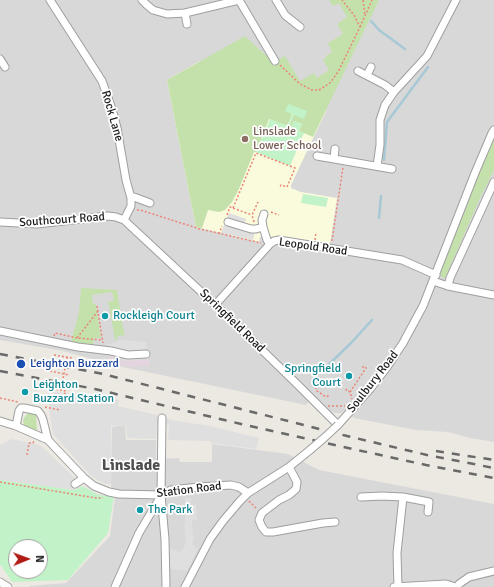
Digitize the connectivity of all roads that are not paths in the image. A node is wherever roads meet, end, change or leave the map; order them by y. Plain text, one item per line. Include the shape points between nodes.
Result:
1 (50, 0) edge
2 (142, 0) edge
3 (239, 0) edge
4 (276, 0) edge
5 (456, 0) edge
6 (185, 13) junction
7 (187, 24) dead end
8 (300, 27) dead end
9 (0, 59) edge
10 (275, 61) road end
11 (371, 66) dead end
12 (5, 67) dead end
13 (358, 71) dead end
14 (367, 75) junction
15 (394, 92) junction
16 (494, 130) edge
17 (335, 149) dead end
18 (317, 156) dead end
19 (334, 159) junction
20 (377, 166) junction
21 (392, 169) dead end
22 (494, 182) edge
23 (131, 198) junction
24 (150, 203) dead end
25 (264, 214) dead end
26 (124, 220) junction
27 (0, 222) edge
28 (228, 222) dead end
29 (263, 227) junction
30 (269, 245) junction
31 (434, 278) junction
32 (448, 286) junction
33 (494, 295) edge
34 (215, 305) junction
35 (0, 331) edge
36 (146, 354) dead end
37 (162, 418) dead end
38 (0, 421) edge
39 (339, 423) junction
40 (16, 426) junction
41 (48, 440) junction
42 (289, 467) junction
43 (84, 478) junction
44 (75, 484) dead end
45 (161, 495) junction
46 (246, 495) junction
47 (361, 497) dead end
48 (403, 498) junction
49 (428, 512) dead end
50 (336, 522) dead end
51 (494, 571) edge
52 (0, 582) edge
53 (8, 587) edge
54 (115, 587) edge
55 (166, 587) edge
56 (185, 587) edge
57 (394, 587) edge
58 (398, 587) edge
59 (456, 587) edge

1 - 23 street, Rock Lane via 102,81 117,128
2 - 6 street via 153,10 167,14
3 - 6 street
3 - 10 street
4 - 8 street via 286,15
5 - 15 street via 427,56
6 - 7 street
9 - 12 street
11 - 14 street
13 - 14 street
14 - 15 street
15 - 20 street via 380,120
16 - 31 street, Soulbury Road
17 - 19 street
18 - 19 street
19 - 20 street
20 - 21 street
22 - 32 street
23 - 24 street
23 - 26 street, Rock Lane via 130,208
25 - 29 street
26 - 27 street, Southcourt Road via 108,216 37,224
26 - 34 street, Springfield Road
28 - 29 street via 250,229
29 - 30 street
30 - 31 street, Leopold Road via 274,241 283,240 402,260
30 - 34 street, Leopold Road
31 - 32 street, Leopold Road
31 - 39 street, Soulbury Road via 423,306 387,368
32 - 33 street, Leopold Road
34 - 39 street, Springfield Road
35 - 36 street via 128,355
37 - 45 street
38 - 40 street
39 - 42 street, Soulbury Road, bridge
40 - 41 street
40 - 41 street via 21,408 38,411 47,421 50,437
41 - 43 street, Station Road
42 - 46 street, Soulbury Road
42 - 50 street via 297,482 296,489 262,513 260,520 266,532
43 - 44 street
43 - 45 street, Station Road via 94,486 109,492
45 - 46 street, Station Road via 171,490 231,485 240,487
45 - 54 street via 139,533
45 - 55 street
46 - 56 street, Soulbury Road via 210,539
47 - 48 street
48 - 49 street via 429,502
48 - 58 street via 397,553
51 - 59 street via 469,577
52 - 53 street
57 - 58 street
58 - 59 street via 446,584

